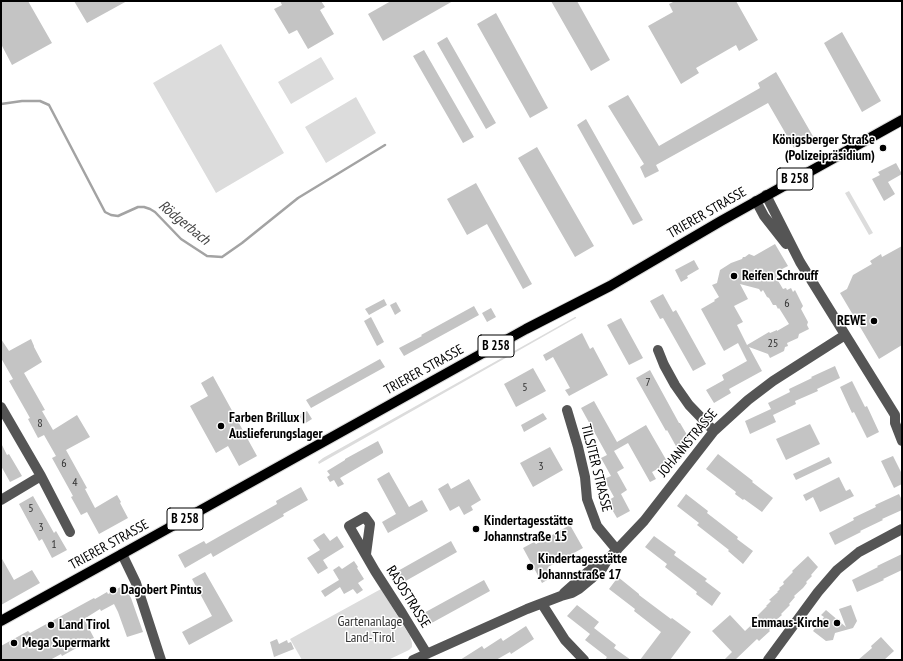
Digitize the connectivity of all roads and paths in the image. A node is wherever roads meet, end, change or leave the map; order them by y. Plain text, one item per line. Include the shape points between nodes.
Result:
1 (902, 120) edge
2 (766, 195) junction
3 (756, 201) junction
4 (800, 262) junction
5 (845, 335) junction
6 (658, 350) dead end
7 (1, 407) edge
8 (567, 410) dead end
9 (900, 415) edge
10 (714, 431) junction
11 (902, 441) edge
12 (41, 476) junction
13 (1, 500) edge
14 (902, 529) edge
15 (70, 532) dead end
16 (617, 550) junction
17 (122, 554) junction
18 (366, 554) dead end
19 (542, 604) junction
20 (1, 621) edge
21 (427, 654) junction
22 (161, 660) edge
23 (413, 660) edge
24 (584, 660) edge
25 (768, 660) edge

1 - 2 main road, TRIERER STRASSE / B 258
2 - 3 main road, TRIERER STRASSE / B 258
2 - 4 street
3 - 4 street via 764,216
3 - 17 main road, TRIERER STRASSE / B 258 via 610,286 526,329
4 - 5 street
5 - 9 street
5 - 10 street, JOHANNSTRASSE via 773,381
6 - 10 street via 664,365 689,405
7 - 12 street
8 - 16 street, TILSITER STRASSE via 585,477 587,500 597,526
9 - 11 street via 895,423
10 - 16 street, JOHANNSTRASSE
12 - 13 street
12 - 15 street
14 - 25 street via 859,552 837,570
16 - 19 street, JOHANNSTRASSE via 561,596
17 - 20 main road, TRIERER STRASSE / B 258
17 - 22 street via 136,583
18 - 21 street, RASOSTRASSE
19 - 21 street, JOHANNSTRASSE
19 - 24 street via 565,640
21 - 23 street, JOHANNSTRASSE

